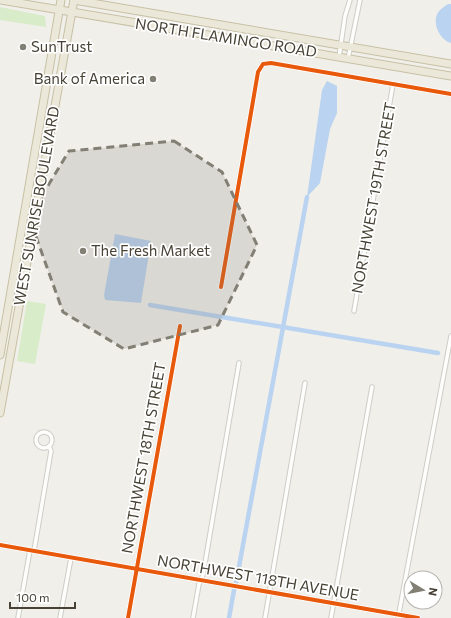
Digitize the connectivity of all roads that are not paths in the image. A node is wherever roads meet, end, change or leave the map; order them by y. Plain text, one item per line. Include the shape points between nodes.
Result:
1 (1, 0) edge
2 (61, 0) edge
3 (74, 0) edge
4 (350, 0) edge
5 (360, 0) edge
6 (59, 11) junction
7 (72, 13) junction
8 (340, 45) junction
9 (350, 46) junction
10 (339, 57) junction
11 (348, 59) junction
12 (451, 64) edge
13 (451, 76) edge
14 (394, 84) junction
15 (451, 94) edge
16 (221, 287) dead end
17 (354, 311) dead end
18 (180, 326) dead end
19 (451, 336) edge
20 (0, 355) edge
21 (240, 363) dead end
22 (305, 383) dead end
23 (372, 387) dead end
24 (0, 413) edge
25 (49, 446) junction
26 (0, 544) edge
27 (32, 550) junction
28 (71, 558) junction
29 (136, 569) junction
30 (201, 580) junction
31 (268, 592) junction
32 (333, 604) junction
33 (399, 616) edge
34 (18, 618) edge
35 (60, 618) edge
36 (128, 618) edge
37 (193, 618) edge
38 (265, 618) edge
39 (331, 618) edge
40 (418, 618) edge

1 - 6 highway, NORTH FLAMINGO ROAD
2 - 6 highway, WEST SUNRISE BOULEVARD
3 - 7 highway, WEST SUNRISE BOULEVARD
3 - 8 highway, NORTH FLAMINGO ROAD
4 - 8 street
5 - 9 street
6 - 7 highway, NORTH FLAMINGO ROAD
6 - 20 highway, WEST SUNRISE BOULEVARD
7 - 10 highway, NORTH FLAMINGO ROAD
7 - 24 highway, WEST SUNRISE BOULEVARD
8 - 9 highway, NORTH FLAMINGO ROAD
8 - 10 street
9 - 11 street
9 - 12 highway, NORTH FLAMINGO ROAD
10 - 11 highway, NORTH FLAMINGO ROAD
11 - 13 highway, NORTH FLAMINGO ROAD
14 - 15 street
14 - 16 street via 271,63 263,64 258,72
14 - 17 street, NORTHWEST 19TH STREET
18 - 29 street, NORTHWEST 18TH STREET
19 - 33 street
21 - 30 street
22 - 31 street
23 - 32 street
25 - 25 street via 52,438 49,434 44,431 39,433 37,445 44,448
25 - 27 street via 51,451
26 - 27 street, NORTHWEST 118TH AVENUE
27 - 28 street, NORTHWEST 118TH AVENUE
27 - 34 street
28 - 29 street, NORTHWEST 118TH AVENUE
28 - 35 street
29 - 30 street, NORTHWEST 118TH AVENUE
29 - 36 street, NORTHWEST 18TH STREET
30 - 31 street, NORTHWEST 118TH AVENUE
30 - 37 street
31 - 32 street, NORTHWEST 118TH AVENUE
31 - 38 street
32 - 33 street, NORTHWEST 118TH AVENUE
32 - 39 street
33 - 40 street, NORTHWEST 118TH AVENUE

